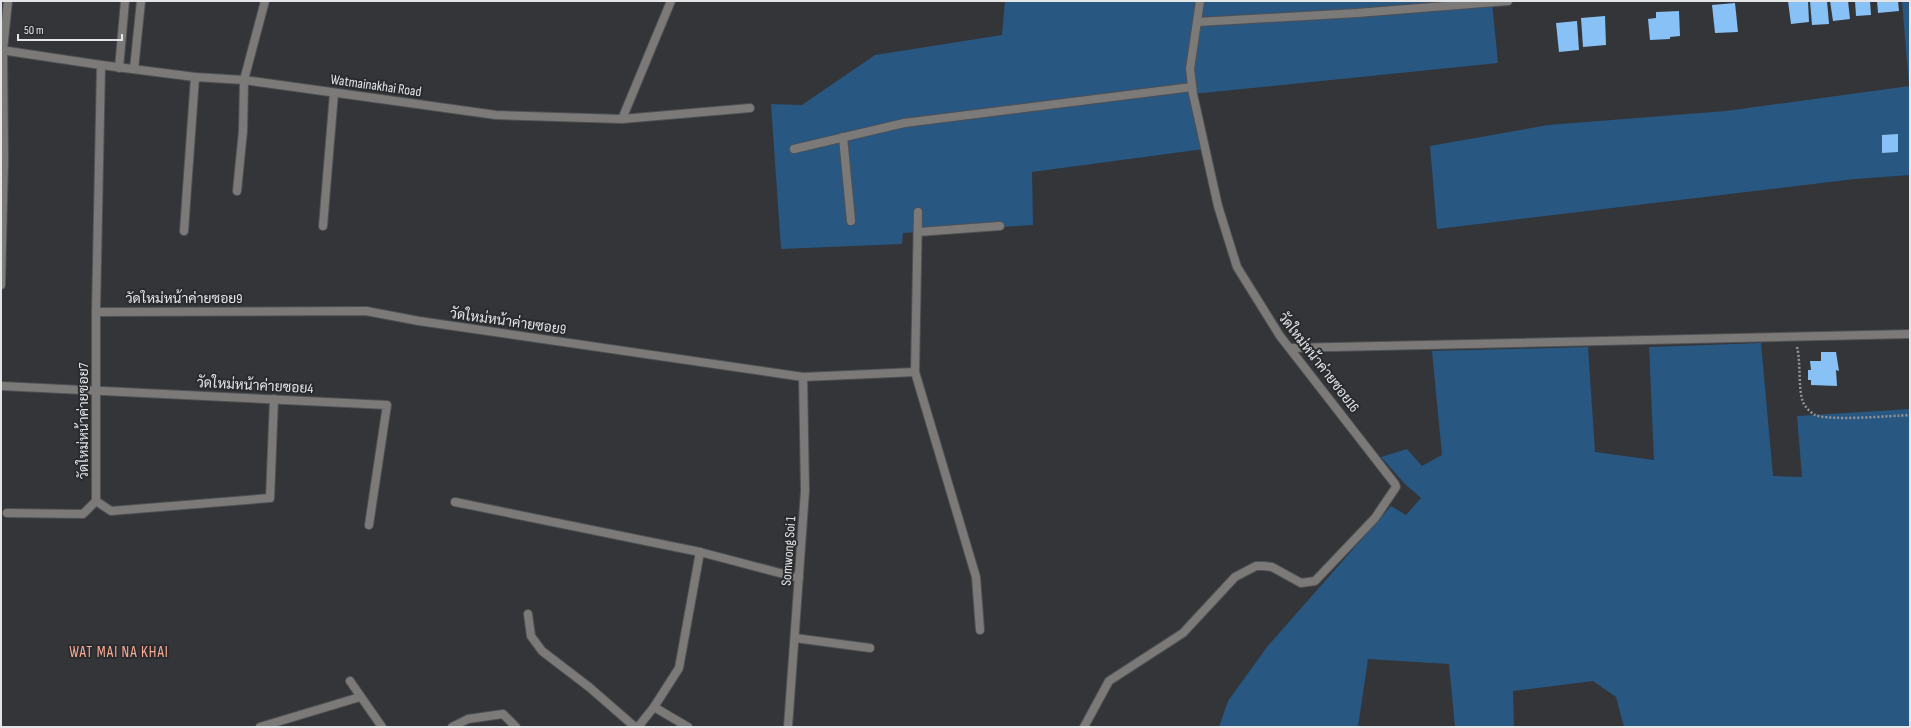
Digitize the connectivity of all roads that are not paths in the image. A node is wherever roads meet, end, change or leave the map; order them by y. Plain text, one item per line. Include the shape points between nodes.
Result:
1 (8, 1) edge
2 (125, 1) edge
3 (141, 1) edge
4 (265, 1) edge
5 (671, 1) edge
6 (1200, 1) edge
7 (1508, 1) edge
8 (1198, 22) junction
9 (2, 50) edge
10 (101, 65) junction
11 (119, 68) junction
12 (134, 69) junction
13 (195, 76) junction
14 (244, 80) junction
15 (1192, 87) junction
16 (334, 93) junction
17 (750, 108) dead end
18 (622, 119) junction
19 (843, 137) junction
20 (794, 149) dead end
21 (3, 161) edge
22 (237, 191) dead end
23 (918, 212) dead end
24 (851, 221) dead end
25 (323, 226) dead end
26 (1000, 226) dead end
27 (184, 231) dead end
28 (918, 232) junction
29 (1, 272) edge
30 (1, 285) edge
31 (96, 312) junction
32 (1910, 334) edge
33 (1290, 348) junction
34 (915, 372) junction
35 (803, 377) junction
36 (1, 386) edge
37 (97, 390) junction
38 (274, 399) junction
39 (96, 501) junction
40 (455, 502) dead end
41 (7, 513) dead end
42 (369, 525) dead end
43 (700, 552) junction
44 (800, 578) junction
45 (528, 614) dead end
46 (980, 630) dead end
47 (795, 638) junction
48 (870, 648) dead end
49 (350, 680) dead end
50 (360, 698) junction
51 (654, 707) junction
52 (260, 727) edge
53 (382, 727) edge
54 (452, 727) edge
55 (516, 727) edge
56 (635, 727) edge
57 (638, 727) edge
58 (688, 727) edge
59 (788, 727) edge
60 (1084, 727) edge

1 - 9 street
2 - 11 street
3 - 12 street
4 - 14 street
5 - 18 street
6 - 8 street, วัดใหม่หน้าค่ายซอย16
7 - 8 street
8 - 15 street, วัดใหม่หน้าค่ายซอย16 via 1190,69
9 - 10 street, Watmainakhai Road
9 - 21 street
10 - 11 street, Watmainakhai Road
10 - 31 street, วัดใหม่หน้าค่ายซอย7
11 - 12 street, Watmainakhai Road
12 - 13 street, Watmainakhai Road
13 - 14 street, Watmainakhai Road
13 - 27 street
14 - 16 street, Watmainakhai Road
14 - 22 street via 243,131
15 - 19 street via 911,122
15 - 33 street, วัดใหม่หน้าค่ายซอย16 via 1216,199 1237,267
16 - 18 street, Watmainakhai Road via 496,115
16 - 25 street
17 - 18 street, Watmainakhai Road
19 - 20 street
19 - 24 street
21 - 29 street
23 - 28 street
26 - 28 street
28 - 34 street
29 - 30 street
31 - 35 street, วัดใหม่หน้าค่ายซอย9 via 366,311
31 - 37 street, วัดใหม่หน้าค่ายซอย7
32 - 33 street
33 - 60 street, วัดใหม่หน้าค่ายซอย16 via 1396,487 1375,518 1315,581 1301,583 1272,567 1264,566 1256,566 1234,577 1183,633 1109,681
34 - 35 street, วัดใหม่หน้าค่ายซอย9
34 - 46 street via 976,577
35 - 44 street, Somwong Soi 1 via 806,491
36 - 37 street, วัดใหม่หน้าค่ายซอย4
37 - 38 street, วัดใหม่หน้าค่ายซอย4
37 - 39 street, วัดใหม่หน้าค่ายซอย7
38 - 39 street via 270,498 111,511
38 - 42 street, วัดใหม่หน้าค่ายซอย4 via 387,405
39 - 41 street via 83,514
40 - 43 street
43 - 44 street
43 - 51 street via 679,668
44 - 47 street, Somwong Soi 1
45 - 56 street via 531,636 542,651
47 - 48 street
47 - 59 street, Somwong Soi 1
49 - 50 street
50 - 52 street
50 - 53 street
51 - 57 street
51 - 58 street
54 - 55 street via 468,719 503,714

